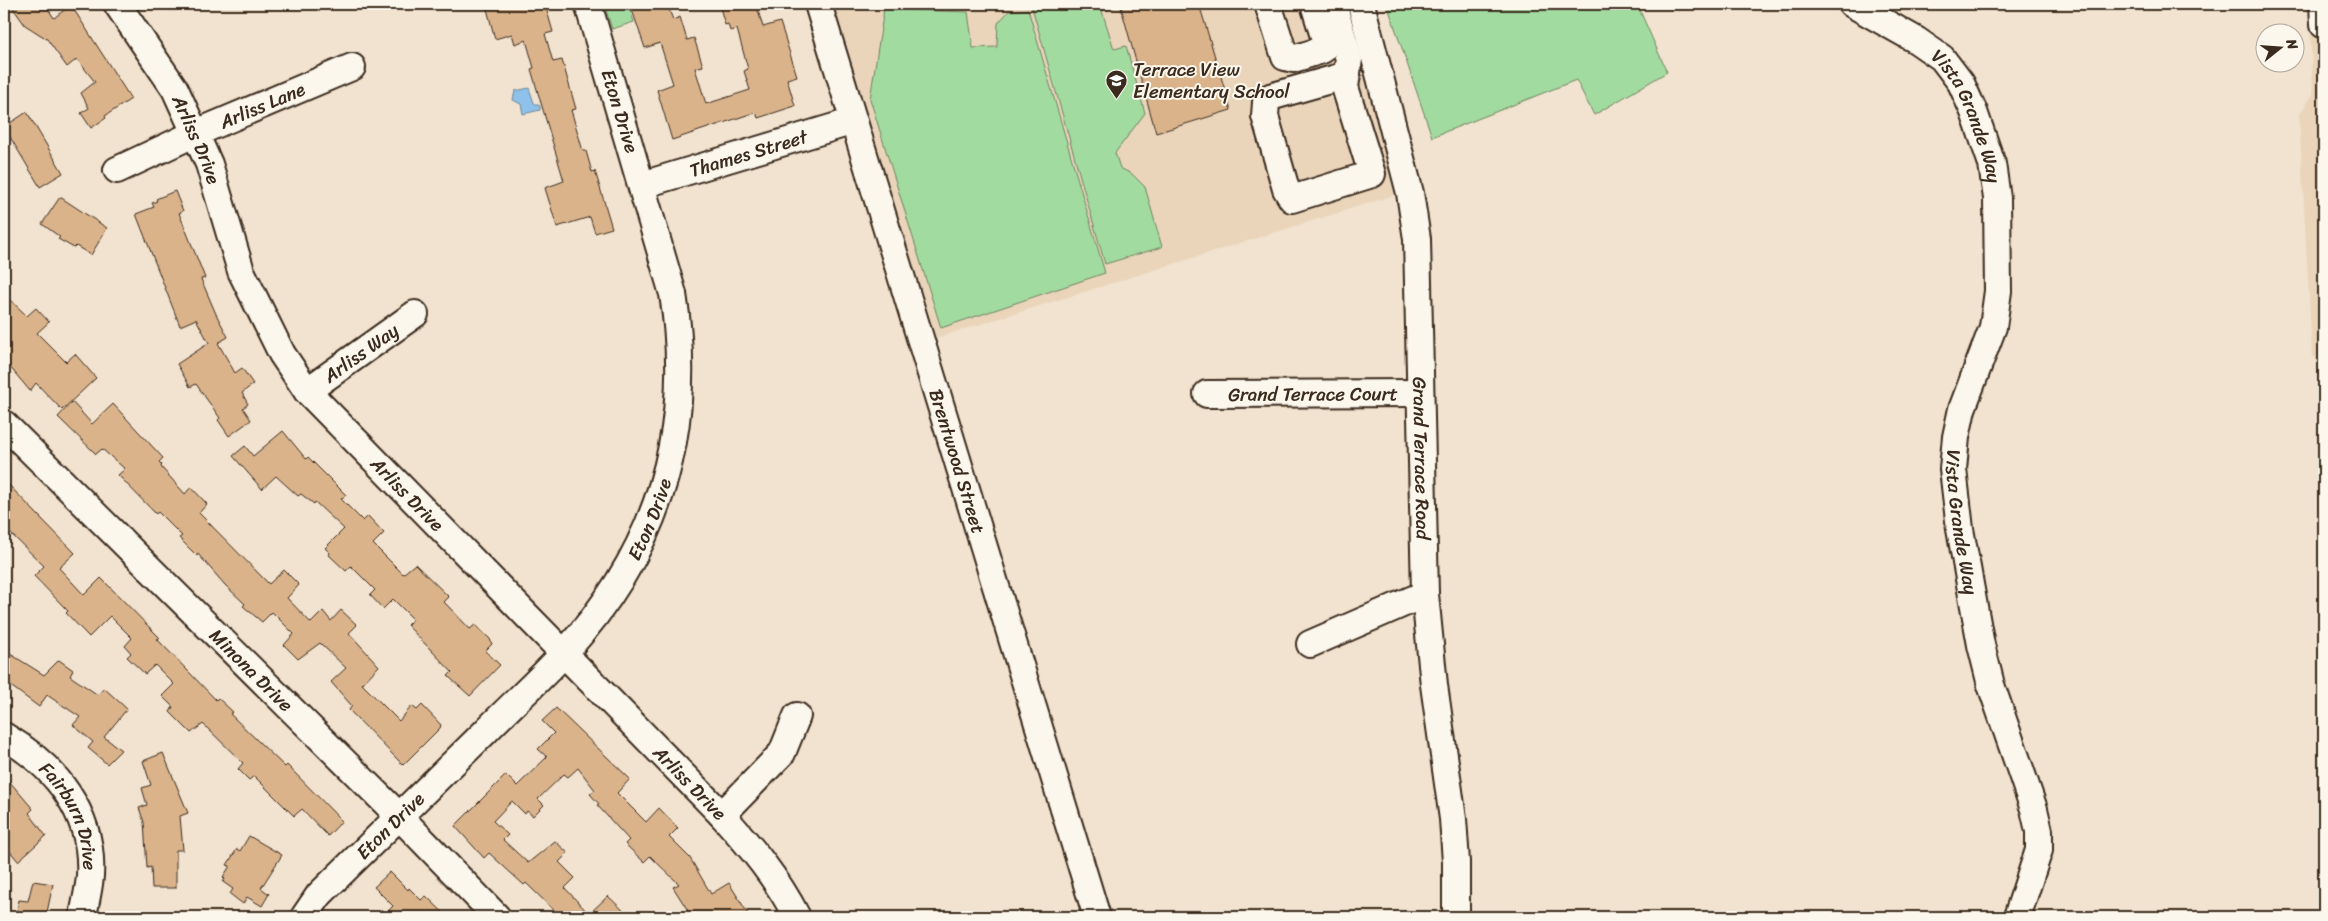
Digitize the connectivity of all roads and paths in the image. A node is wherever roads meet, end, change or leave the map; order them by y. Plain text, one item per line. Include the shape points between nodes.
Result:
1 (116, 4) edge
2 (588, 4) edge
3 (818, 4) edge
4 (1268, 4) edge
5 (1314, 4) edge
6 (1333, 4) edge
7 (1361, 4) edge
8 (1852, 4) edge
9 (2323, 4) edge
10 (2324, 25) edge
11 (1376, 60) junction
12 (352, 67) dead end
13 (1348, 71) junction
14 (854, 121) junction
15 (196, 133) junction
16 (1403, 164) junction
17 (116, 170) dead end
18 (1372, 174) junction
19 (642, 185) junction
20 (415, 314) dead end
21 (307, 391) junction
22 (1419, 393) junction
23 (1207, 394) dead end
24 (4, 424) edge
25 (1425, 594) junction
26 (1310, 644) dead end
27 (565, 652) junction
28 (797, 716) dead end
29 (4, 736) edge
30 (722, 815) junction
31 (400, 816) junction
32 (83, 917) edge
33 (304, 917) edge
34 (497, 917) edge
35 (797, 917) edge
36 (1097, 917) edge
37 (1456, 917) edge
38 (2017, 917) edge

1 - 15 street, Arliss Drive via 175,89
2 - 19 street, Eton Drive
3 - 14 street, Brentwood Street
4 - 5 street via 1285,56 1293,59 1322,50 1326,43
6 - 13 street via 1350,59
7 - 11 street, Grand Terrace Road
8 - 38 street, Vista Grande Way via 1942,58 1961,83 1971,104 1992,164 1997,198 1998,291 1993,327 1962,409 1953,469 1960,529 1981,645 1991,686 2039,831 2037,858
9 - 10 street
11 - 13 street
11 - 16 street, Grand Terrace Road
12 - 15 street, Arliss Lane
13 - 18 street via 1345,87
13 - 18 street via 1270,97 1266,102 1265,116 1286,190 1292,198
14 - 19 street, Thames Street
14 - 36 street, Brentwood Street
15 - 17 street, Arliss Lane
15 - 21 street, Arliss Drive via 209,164 242,271 282,354
16 - 18 street
16 - 22 street, Grand Terrace Road via 1417,239
19 - 27 street, Eton Drive via 668,270 676,314 680,368 677,429 666,477 640,546 607,599
20 - 21 street, Arliss Way
21 - 27 street, Arliss Drive
22 - 23 street, Grand Terrace Court
22 - 25 street, Grand Terrace Road
24 - 31 street, Minona Drive
25 - 26 street
25 - 37 street, Grand Terrace Road via 1453,819
27 - 30 street, Arliss Drive
27 - 31 street, Eton Drive
28 - 30 street via 782,753
29 - 32 street, Fairburn Drive via 31,753 54,774 78,814 86,834 90,875
30 - 35 street, Arliss Drive via 759,856
31 - 33 street, Eton Drive via 319,895
31 - 34 street, Minona Drive

